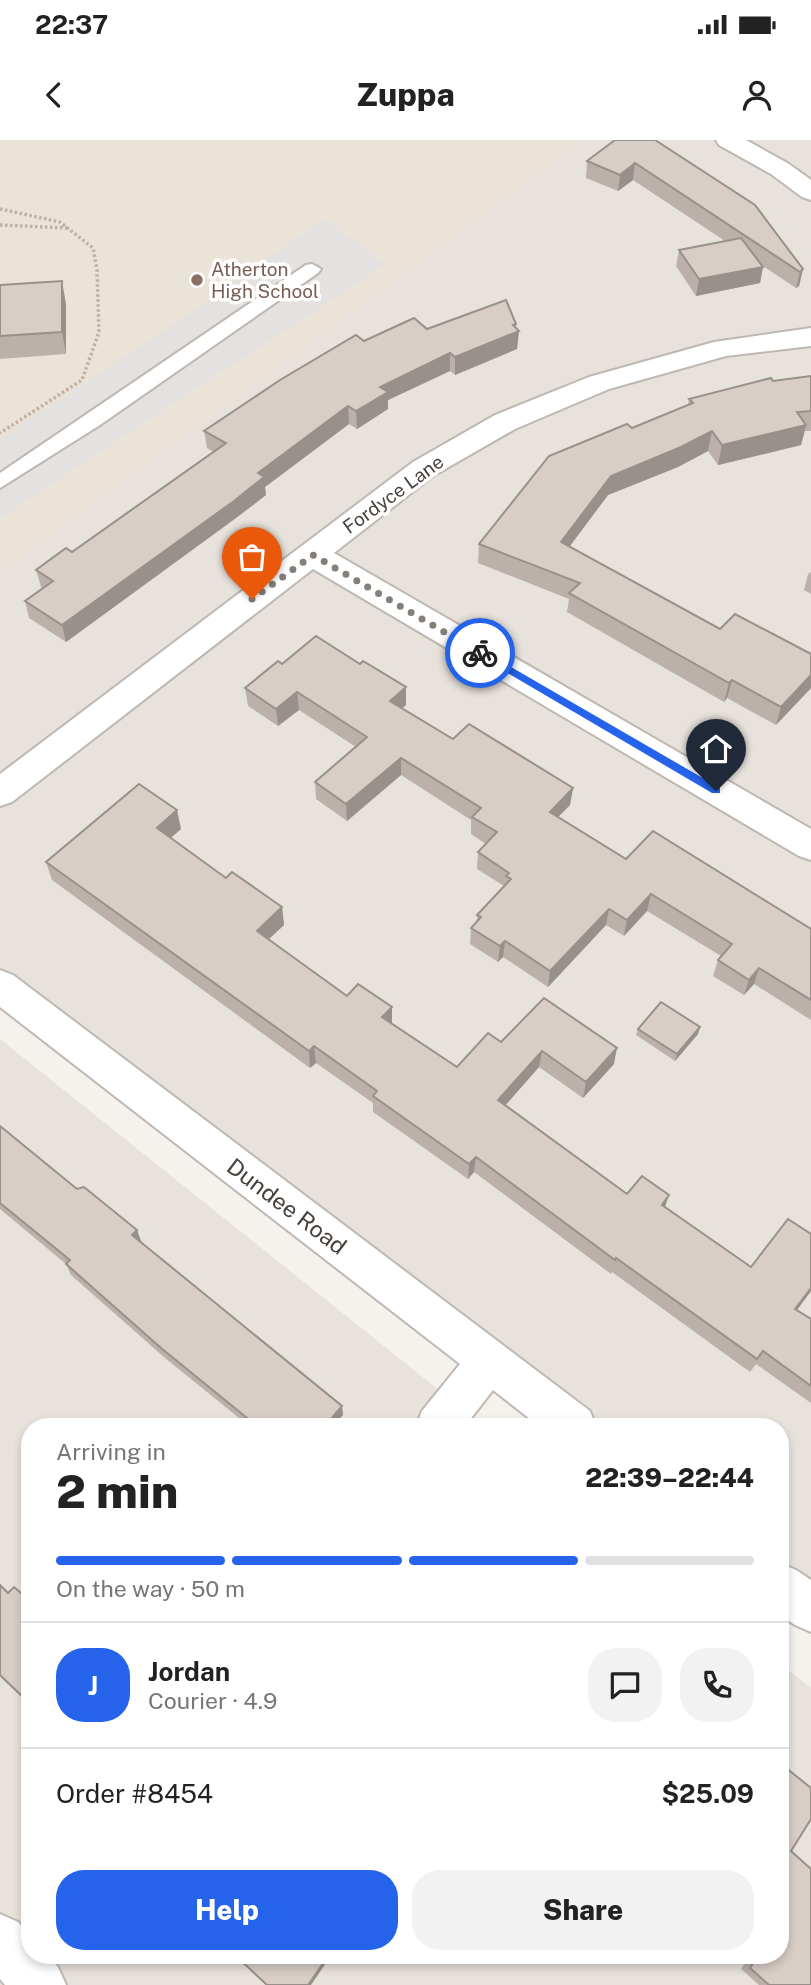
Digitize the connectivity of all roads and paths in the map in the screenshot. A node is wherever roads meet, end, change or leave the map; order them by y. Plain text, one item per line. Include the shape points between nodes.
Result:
1 (728, 140) edge
2 (811, 192) edge
3 (0, 209) edge
4 (0, 225) edge
5 (68, 228) junction
6 (312, 269) dead end
7 (811, 337) edge
8 (0, 433) edge
9 (0, 482) edge
10 (313, 555) junction
11 (0, 793) edge
12 (811, 846) edge
13 (0, 986) edge
14 (489, 1361) junction
15 (444, 1418) edge
16 (564, 1418) edge
17 (789, 1593) edge
18 (811, 1609) edge

1 - 2 street
3 - 5 path via 60,222
4 - 5 path
5 - 8 path via 93,248 99,332 82,380
6 - 9 lane
7 - 10 street, Fordyce Lane via 684,357 551,401 423,468
10 - 11 street, Fordyce Lane
10 - 12 street
13 - 14 street, Dundee Road
14 - 15 street
14 - 16 street, Dundee Road
17 - 18 street

